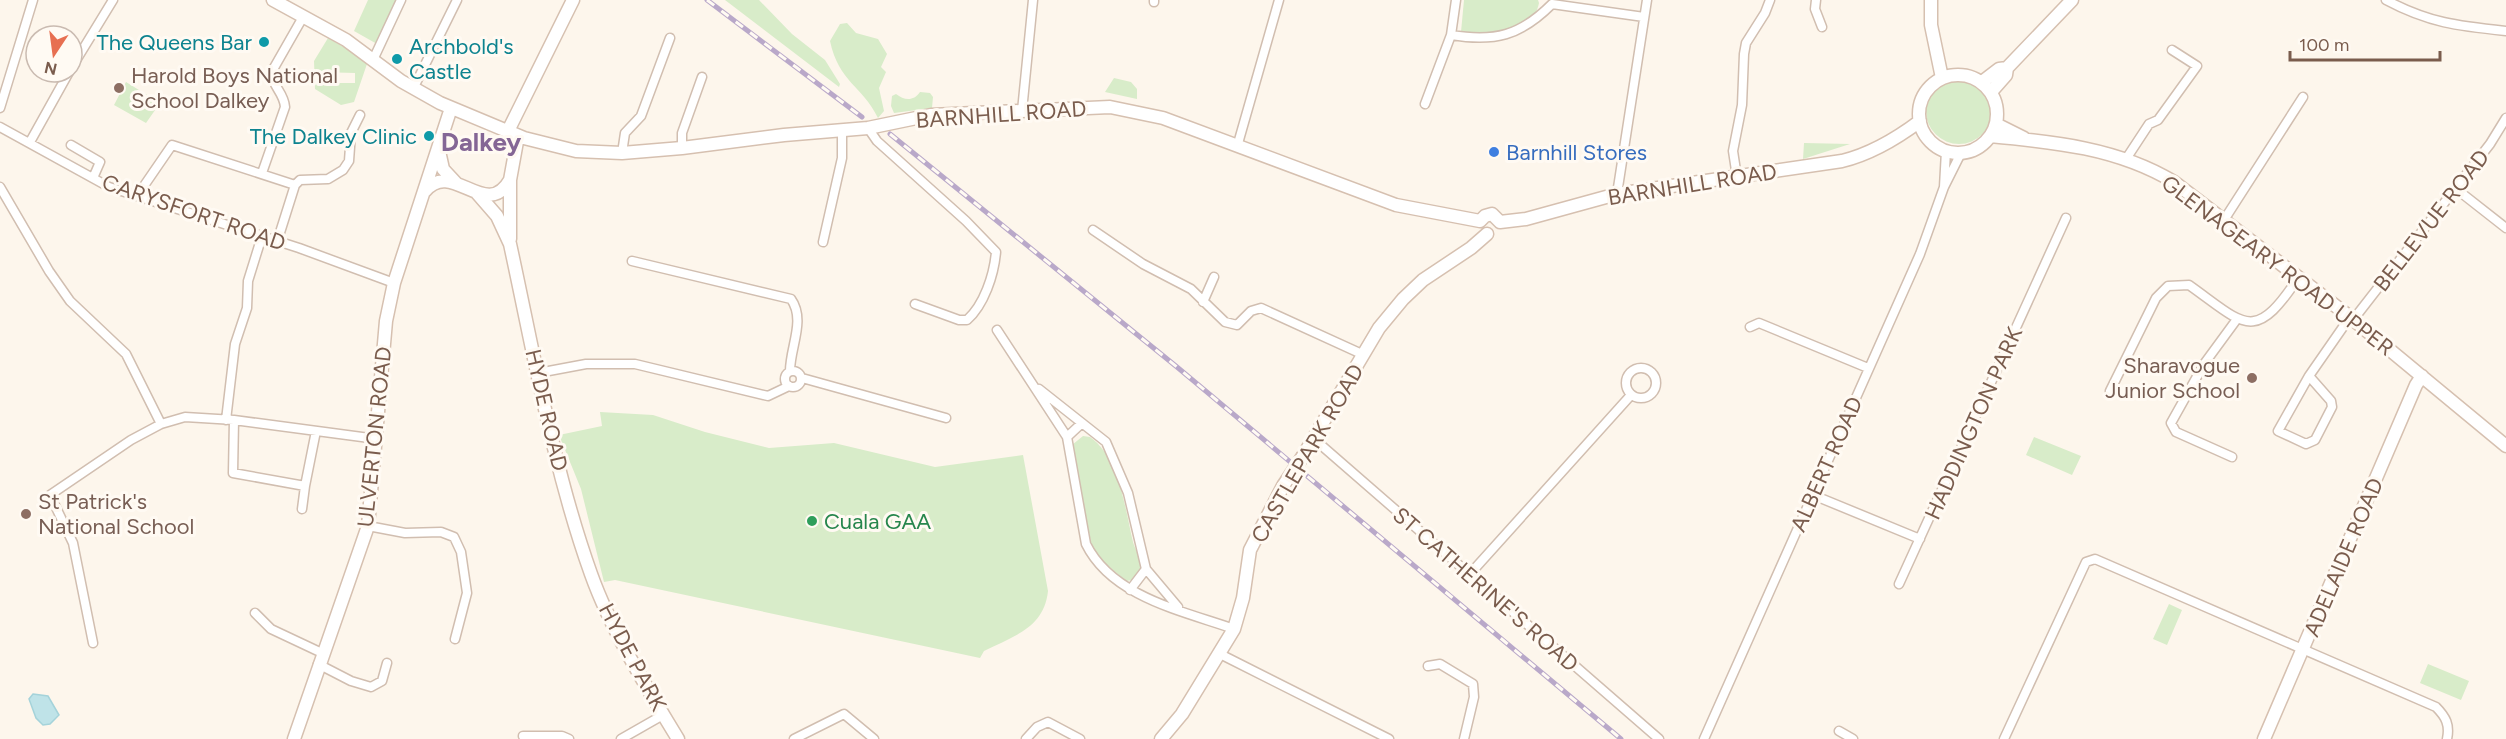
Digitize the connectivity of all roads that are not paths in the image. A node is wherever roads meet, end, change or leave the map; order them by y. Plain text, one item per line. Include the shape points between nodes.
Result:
1 (33, 0) edge
2 (112, 0) edge
3 (273, 0) edge
4 (401, 0) edge
5 (457, 0) edge
6 (573, 0) edge
7 (1033, 0) edge
8 (1279, 0) edge
9 (1456, 0) edge
10 (1647, 0) edge
11 (1770, 0) edge
12 (1816, 0) edge
13 (1931, 0) edge
14 (2072, 0) edge
15 (2386, 0) edge
16 (1550, 2) edge
17 (303, 17) junction
18 (1644, 17) junction
19 (1822, 27) dead end
20 (2506, 31) edge
21 (1450, 35) junction
22 (670, 39) dead end
23 (84, 47) edge
24 (2172, 50) dead end
25 (373, 60) junction
26 (702, 77) dead end
27 (1942, 78) junction
28 (62, 84) edge
29 (1986, 87) junction
30 (413, 89) junction
31 (2303, 97) dead end
32 (1425, 104) dead end
33 (0, 108) edge
34 (451, 108) junction
35 (1022, 111) junction
36 (360, 115) dead end
37 (2506, 118) edge
38 (1920, 121) junction
39 (1996, 124) junction
40 (0, 127) edge
41 (868, 128) junction
42 (842, 130) junction
43 (513, 133) junction
44 (1925, 135) junction
45 (1990, 136) junction
46 (2024, 138) junction
47 (30, 141) junction
48 (71, 145) dead end
49 (1882, 145) junction
50 (1237, 147) junction
51 (438, 148) junction
52 (682, 148) junction
53 (1946, 151) junction
54 (622, 153) junction
55 (1961, 153) junction
56 (2126, 159) junction
57 (262, 173) junction
58 (1737, 177) junction
59 (93, 178) junction
60 (510, 180) junction
61 (456, 183) junction
62 (295, 185) junction
63 (0, 187) edge
64 (1944, 187) junction
65 (2455, 188) junction
66 (477, 193) junction
67 (1617, 194) junction
68 (137, 196) junction
69 (420, 200) junction
70 (2066, 218) dead end
71 (2224, 220) junction
72 (1480, 221) junction
73 (1500, 222) junction
74 (2506, 228) edge
75 (1093, 230) dead end
76 (1487, 234) junction
77 (262, 236) junction
78 (277, 242) junction
79 (824, 242) dead end
80 (510, 244) junction
81 (632, 261) dead end
82 (1214, 277) dead end
83 (2298, 278) junction
84 (394, 283) junction
85 (1203, 302) junction
86 (915, 304) dead end
87 (2351, 318) junction
88 (2237, 319) junction
89 (1750, 327) dead end
90 (997, 330) dead end
91 (1364, 355) junction
92 (1868, 368) junction
93 (790, 370) junction
94 (538, 373) junction
95 (2309, 376) junction
96 (2422, 376) junction
97 (802, 378) junction
98 (1034, 384) junction
99 (789, 386) junction
100 (2110, 391) dead end
101 (1631, 395) dead end
102 (946, 418) dead end
103 (230, 420) junction
104 (1082, 423) junction
105 (161, 424) junction
106 (316, 431) junction
107 (1067, 437) junction
108 (377, 439) junction
109 (1314, 439) junction
110 (2506, 446) edge
111 (2232, 458) dead end
112 (305, 486) junction
113 (1813, 495) junction
114 (302, 509) dead end
115 (368, 526) junction
116 (1920, 539) junction
117 (1146, 569) junction
118 (591, 574) joint
119 (1469, 574) junction
120 (1899, 584) dead end
121 (1130, 590) junction
122 (1179, 609) junction
123 (255, 613) dead end
124 (1234, 629) junction
125 (455, 639) dead end
126 (93, 642) dead end
127 (2304, 649) junction
128 (1220, 654) junction
129 (320, 658) junction
130 (387, 663) dead end
131 (1428, 666) dead end
132 (663, 716) junction
133 (1839, 731) dead end
134 (523, 736) dead end
135 (294, 739) edge
136 (569, 739) edge
137 (621, 739) edge
138 (678, 739) edge
139 (794, 739) edge
140 (874, 739) edge
141 (1026, 739) edge
142 (1080, 739) edge
143 (1161, 739) edge
144 (1389, 739) edge
145 (1464, 739) edge
146 (1659, 739) edge
147 (1704, 739) edge
148 (1853, 739) edge
149 (2004, 739) edge
150 (2264, 739) edge
151 (2447, 739) edge

1 - 33 street
2 - 23 street
3 - 17 main road
4 - 25 street
5 - 30 street
6 - 43 main road, HYDE ROAD
7 - 35 street
8 - 50 street
9 - 21 street
10 - 18 street
11 - 58 street via 1746,43 1742,105 1733,151
12 - 19 street
13 - 27 main road
14 - 29 main road via 2007,68 1999,69
15 - 20 street via 2412,15 2440,24
16 - 18 street
16 - 21 street via 1522,29 1501,36 1485,39
17 - 25 main road
17 - 57 street via 271,73 272,83 285,97 285,107
18 - 67 street
21 - 32 street
22 - 54 street via 641,116 625,133
24 - 56 street via 2197,66
25 - 30 main road
26 - 52 street via 682,133
27 - 29 main road via 1960,75
27 - 38 main road via 1924,93
28 - 47 street
29 - 39 main road via 1997,108
30 - 34 main road
31 - 71 street
34 - 43 main road
34 - 51 main road
35 - 41 main road, BARNHILL ROAD via 932,115
35 - 50 main road, BARNHILL ROAD via 1127,109
36 - 62 street via 351,133 349,161 343,170 328,179 300,180
37 - 65 street, BELLEVUE ROAD
38 - 44 main road
38 - 49 main road, BARNHILL ROAD
39 - 45 main road
39 - 46 main road, GLENAGEARY ROAD UPPER
40 - 47 street, CARYSFORT ROAD
41 - 42 main road, BARNHILL ROAD
41 - 86 street via 877,141 996,252 982,299 968,320
42 - 52 main road, BARNHILL ROAD
42 - 79 street via 842,158
43 - 54 main road, BARNHILL ROAD via 576,151
43 - 60 main road, HYDE ROAD
44 - 49 main road, BARNHILL ROAD
44 - 53 main road
45 - 46 main road, GLENAGEARY ROAD UPPER
45 - 55 main road via 1977,148
46 - 56 main road, GLENAGEARY ROAD UPPER via 2081,146
47 - 59 street, CARYSFORT ROAD
48 - 59 street via 100,162
49 - 58 main road, BARNHILL ROAD via 1842,161
50 - 72 main road, BARNHILL ROAD via 1396,205
51 - 61 main road via 443,169
51 - 69 main road, ULVERTON ROAD
52 - 54 main road, BARNHILL ROAD
53 - 55 main road
53 - 64 street, ALBERT ROAD
55 - 64 street, ALBERT ROAD
56 - 71 main road, GLENAGEARY ROAD UPPER via 2174,182
57 - 62 street
57 - 68 street via 172,145
58 - 67 main road, BARNHILL ROAD
59 - 68 street, CARYSFORT ROAD
60 - 66 main road via 495,195
60 - 80 main road, HYDE ROAD
61 - 66 main road, HYDE ROAD
61 - 69 main road via 436,182
62 - 78 street
63 - 105 street via 69,301 126,354
64 - 92 street, ALBERT ROAD via 1920,254
65 - 74 street
65 - 87 street, BELLEVUE ROAD
66 - 80 main road, HYDE ROAD via 497,216
67 - 73 main road, BARNHILL ROAD via 1526,219
68 - 77 street, CARYSFORT ROAD
69 - 84 main road, ULVERTON ROAD
70 - 116 street, HADDINGTON PARK
71 - 83 main road, GLENAGEARY ROAD UPPER
72 - 73 main road, BARNHILL ROAD via 1486,214 1492,214
72 - 76 main road
73 - 76 main road via 1497,231
75 - 85 street via 1143,264 1191,289
76 - 91 main road, CASTLEPARK ROAD via 1403,298
77 - 78 street, CARYSFORT ROAD
77 - 103 street via 235,344
78 - 84 street, CARYSFORT ROAD
80 - 94 main road, HYDE ROAD
81 - 93 street via 791,299 798,321
82 - 85 street
83 - 87 main road, GLENAGEARY ROAD UPPER
83 - 88 street via 2275,311 2263,320
84 - 108 main road, ULVERTON ROAD via 386,321
85 - 91 street via 1230,325 1237,325 1251,311 1261,308
87 - 95 street, BELLEVUE ROAD
87 - 96 main road, GLENAGEARY ROAD UPPER
88 - 100 street via 2189,285 2168,286 2156,298
88 - 111 street via 2204,364 2171,423 2176,432
89 - 92 street via 1759,323
90 - 98 street
91 - 109 main road, CASTLEPARK ROAD
92 - 113 street, ALBERT ROAD
93 - 97 street
93 - 99 street via 785,379
94 - 99 street via 586,364 635,364 768,396
94 - 118 main road, HYDE ROAD
95 - 95 street, BELLEVUE ROAD via 2332,407 2315,440 2306,444 2278,431
96 - 110 main road, GLENAGEARY ROAD UPPER
96 - 127 main road, ADELAIDE ROAD
97 - 99 street via 796,387
97 - 102 street
98 - 104 street
98 - 107 street
101 - 119 street
103 - 105 street via 185,417
103 - 106 street
103 - 112 street via 233,473
104 - 107 street
104 - 117 street via 1106,442 1128,493
105 - 126 street via 102,458 50,495 74,543
106 - 108 street
106 - 112 street
107 - 121 street via 1086,544 1094,559
108 - 115 main road, ULVERTON ROAD
109 - 119 street, ST CATHERINE'S ROAD
109 - 124 main road, CASTLEPARK ROAD, bridge via 1283,486 1250,550
112 - 114 street
113 - 116 street, HADDINGTON PARK
113 - 147 street, ALBERT ROAD
115 - 125 street via 405,533 441,532 454,537 461,552 467,593
115 - 129 main road, ULVERTON ROAD
116 - 120 street, HADDINGTON PARK
117 - 121 street
117 - 122 street
118 - 132 main road, HYDE PARK
119 - 146 street, ST CATHERINE'S ROAD
121 - 122 street
122 - 124 street
123 - 129 street via 271,629
124 - 128 main road, CASTLEPARK ROAD
127 - 149 street via 2095,559 2086,562
127 - 150 main road, ADELAIDE ROAD
127 - 151 street via 2436,707 2445,716
128 - 143 main road, CASTLEPARK ROAD
128 - 144 street
129 - 130 street via 351,681 371,687 382,681
129 - 135 main road, ULVERTON ROAD
131 - 145 street via 1440,664 1473,684 1474,697
132 - 137 street
132 - 138 main road, HYDE PARK
133 - 148 street
134 - 136 street
139 - 140 street via 844,714
141 - 142 street via 1048,722

